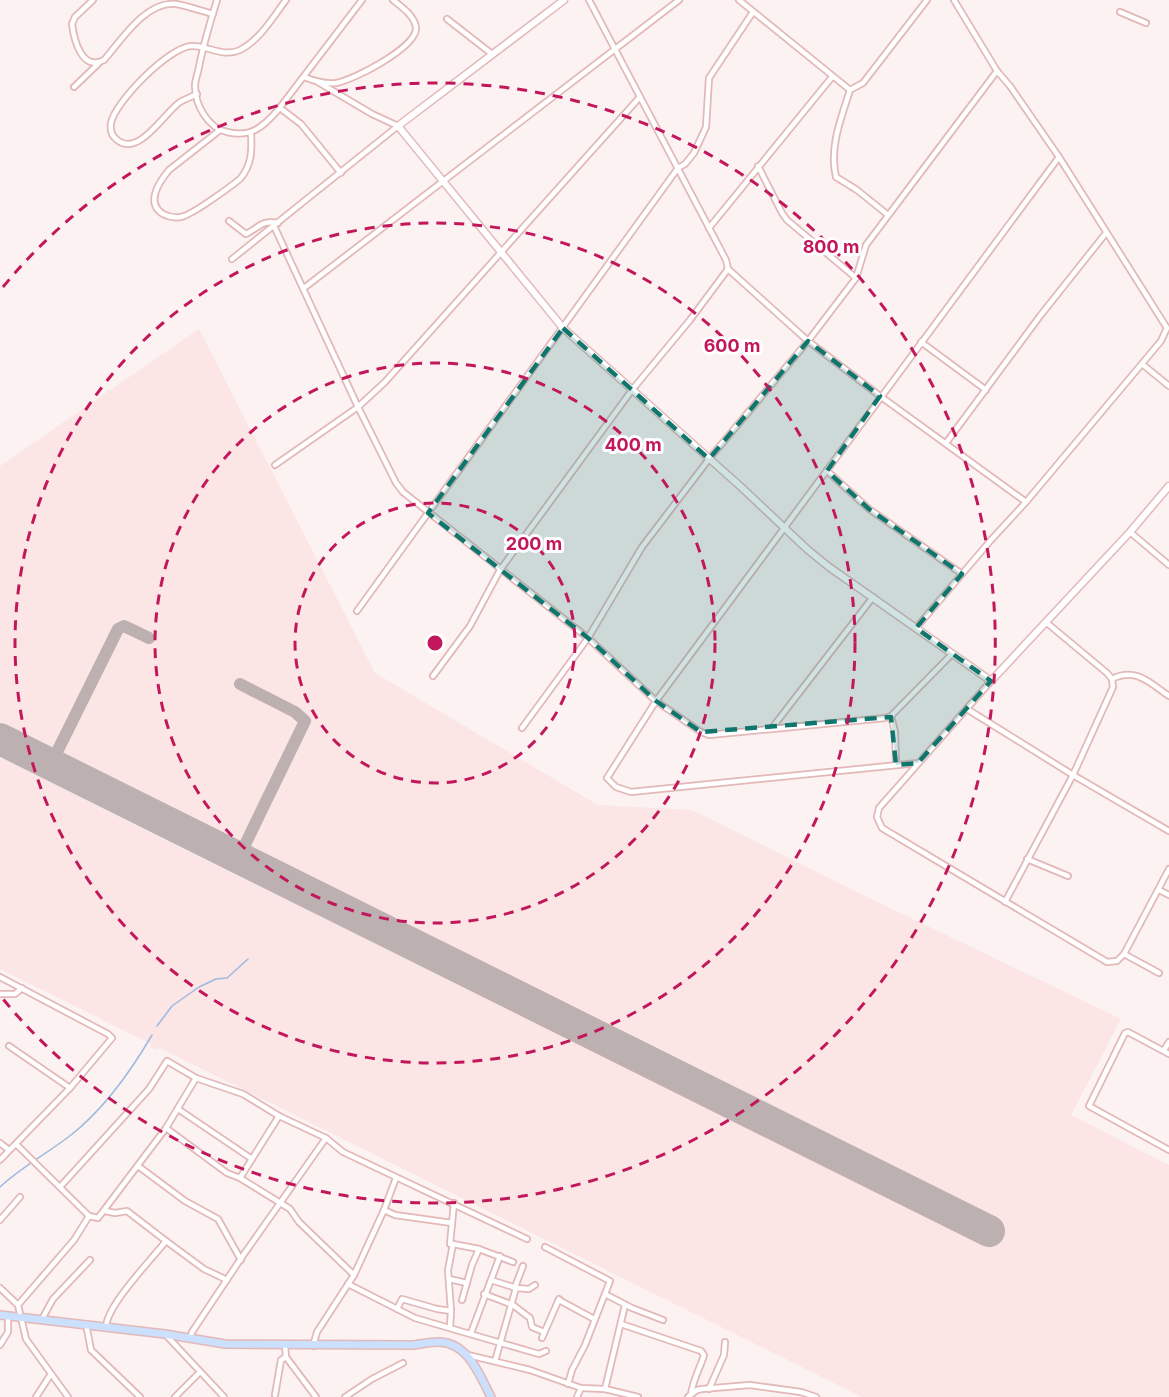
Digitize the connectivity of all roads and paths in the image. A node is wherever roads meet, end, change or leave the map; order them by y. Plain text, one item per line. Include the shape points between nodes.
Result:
1 (93, 0) edge
2 (217, 0) edge
3 (286, 0) edge
4 (362, 0) edge
5 (393, 0) edge
6 (564, 0) edge
7 (589, 0) edge
8 (679, 0) edge
9 (739, 0) edge
10 (927, 0) edge
11 (954, 0) edge
12 (753, 12) junction
13 (1120, 12) dead end
14 (213, 14) junction
15 (447, 19) dead end
16 (1146, 23) dead end
17 (203, 48) junction
18 (614, 48) junction
19 (492, 54) junction
20 (98, 64) junction
21 (997, 71) junction
22 (304, 77) junction
23 (832, 77) junction
24 (318, 82) junction
25 (74, 87) dead end
26 (850, 90) junction
27 (197, 94) junction
28 (639, 98) junction
29 (280, 108) junction
30 (398, 126) junction
31 (220, 130) junction
32 (251, 133) junction
33 (1059, 157) junction
34 (758, 166) junction
35 (678, 168) junction
36 (341, 173) junction
37 (442, 181) junction
38 (888, 215) junction
39 (229, 221) dead end
40 (276, 224) junction
41 (709, 228) junction
42 (1106, 232) junction
43 (501, 254) junction
44 (232, 259) dead end
45 (728, 269) junction
46 (855, 278) junction
47 (304, 288) junction
48 (563, 328) junction
49 (808, 341) junction
50 (921, 342) junction
51 (1142, 364) junction
52 (1169, 386) edge
53 (632, 390) junction
54 (987, 390) junction
55 (880, 396) junction
56 (358, 407) junction
57 (946, 443) junction
58 (710, 459) junction
59 (274, 465) dead end
60 (827, 471) junction
61 (1169, 486) edge
62 (1026, 502) junction
63 (428, 513) junction
64 (784, 527) junction
65 (1130, 532) junction
66 (1169, 565) edge
67 (500, 570) junction
68 (962, 574) junction
69 (873, 597) junction
70 (357, 611) dead end
71 (1047, 622) junction
72 (916, 628) junction
73 (588, 638) junction
74 (952, 654) junction
75 (433, 676) dead end
76 (1112, 679) junction
77 (991, 681) junction
78 (1169, 696) edge
79 (656, 701) junction
80 (967, 710) junction
81 (891, 716) junction
82 (522, 728) dead end
83 (772, 728) junction
84 (918, 763) junction
85 (896, 765) junction
86 (1072, 775) junction
87 (1169, 831) edge
88 (1027, 860) junction
89 (1169, 869) edge
90 (1068, 876) dead end
91 (1159, 890) junction
92 (1169, 895) edge
93 (1005, 902) junction
94 (1124, 954) junction
95 (1159, 973) dead end
96 (0, 977) edge
97 (22, 988) junction
98 (0, 994) edge
99 (1169, 1042) edge
100 (9, 1046) dead end
101 (1166, 1052) edge
102 (196, 1078) junction
103 (70, 1088) junction
104 (178, 1109) junction
105 (279, 1116) junction
106 (166, 1128) junction
107 (326, 1138) junction
108 (0, 1143) edge
109 (16, 1144) junction
110 (9, 1150) junction
111 (1169, 1150) edge
112 (252, 1159) junction
113 (0, 1160) edge
114 (138, 1166) junction
115 (240, 1178) junction
116 (396, 1178) junction
117 (60, 1187) junction
118 (20, 1197) dead end
119 (280, 1203) junction
120 (454, 1203) junction
121 (105, 1210) junction
122 (384, 1210) junction
123 (89, 1216) junction
124 (0, 1220) edge
125 (452, 1224) junction
126 (527, 1239) dead end
127 (166, 1241) junction
128 (453, 1245) junction
129 (545, 1248) dead end
130 (479, 1249) junction
131 (500, 1256) junction
132 (90, 1260) dead end
133 (241, 1260) junction
134 (513, 1262) dead end
135 (523, 1266) dead end
136 (354, 1275) junction
137 (227, 1280) junction
138 (449, 1280) junction
139 (491, 1280) junction
140 (467, 1282) junction
141 (348, 1284) junction
142 (535, 1285) dead end
143 (0, 1288) edge
144 (515, 1288) junction
145 (484, 1294) junction
146 (605, 1294) junction
147 (462, 1300) dead end
148 (18, 1305) junction
149 (513, 1305) junction
150 (626, 1305) junction
151 (397, 1310) junction
152 (451, 1311) junction
153 (4, 1315) edge
154 (21, 1316) junction
155 (42, 1318) junction
156 (594, 1319) junction
157 (663, 1320) dead end
158 (86, 1324) junction
159 (621, 1324) junction
160 (106, 1327) junction
161 (450, 1327) junction
162 (471, 1333) junction
163 (165, 1334) junction
164 (190, 1338) junction
165 (501, 1342) junction
166 (725, 1342) dead end
167 (0, 1345) edge
168 (285, 1346) junction
169 (313, 1346) junction
170 (546, 1351) dead end
171 (468, 1355) junction
172 (285, 1357) junction
173 (495, 1361) junction
174 (403, 1363) dead end
175 (200, 1372) junction
176 (51, 1374) junction
177 (568, 1384) junction
178 (580, 1388) junction
179 (605, 1389) junction
180 (709, 1389) junction
181 (275, 1395) dead end
182 (631, 1396) edge
183 (689, 1396) edge
184 (36, 1397) edge
185 (68, 1397) edge
186 (140, 1397) edge
187 (175, 1397) edge
188 (224, 1397) edge
189 (316, 1397) edge
190 (345, 1397) edge
191 (491, 1397) edge
192 (577, 1397) edge
193 (638, 1397) edge
194 (816, 1397) edge

1 - 20 street via 72,24 84,58
2 - 14 street
3 - 17 street via 248,45 232,52
4 - 22 street
5 - 24 street via 415,22 414,36 408,43 355,77 336,83
6 - 19 street
7 - 18 street
8 - 18 street
9 - 12 street
10 - 26 street via 863,83
11 - 21 street
12 - 23 street
12 - 35 street via 709,78 706,127 694,153
13 - 16 street
14 - 17 street
14 - 20 street via 174,4 152,10
15 - 19 street
17 - 27 street via 195,85
17 - 27 street via 184,47 164,59 116,109 110,129 113,137 128,146 138,143 181,102
18 - 28 street
18 - 37 street
19 - 30 street
20 - 25 street
21 - 33 street
21 - 38 street
22 - 24 street
22 - 29 street
23 - 26 street
23 - 34 street
24 - 30 street
26 - 38 street via 832,157 836,177
27 - 31 street via 206,117
28 - 35 street
28 - 43 street
29 - 32 street via 264,126
29 - 36 street via 301,124
30 - 36 street
30 - 37 street
31 - 32 street
31 - 32 street via 163,177 154,198 161,213 170,217 190,214 240,179 250,162
33 - 42 street
33 - 50 street
34 - 41 street
34 - 46 street via 788,220
35 - 41 street
35 - 48 street
36 - 40 street
37 - 43 street
37 - 47 street
38 - 46 street via 866,245
39 - 40 street via 246,234 268,221
40 - 44 street
40 - 47 street
41 - 45 street
42 - 51 street via 1167,328
42 - 54 street
43 - 48 street
43 - 56 street via 386,382
45 - 49 street
45 - 53 street
46 - 49 street
47 - 56 street
48 - 53 street
48 - 63 street
49 - 55 street
49 - 58 street
50 - 54 street
50 - 55 street
51 - 52 street
51 - 62 street
53 - 58 street
53 - 67 street
54 - 57 street
55 - 57 street
55 - 60 street
56 - 59 street
56 - 63 street via 396,483
57 - 62 street
58 - 64 street
58 - 73 street via 642,547
60 - 64 street
60 - 68 street via 869,509
61 - 65 street
62 - 68 street
63 - 67 street
63 - 70 street
64 - 69 street via 830,567
64 - 79 street
65 - 66 street
65 - 71 street
67 - 73 street
67 - 75 street via 470,626
68 - 72 street
69 - 72 street
69 - 83 street
71 - 76 street
71 - 77 street
72 - 74 street
73 - 79 street
73 - 82 street
74 - 77 street
74 - 81 street
76 - 78 street via 1133,674
76 - 86 street via 1111,695
77 - 80 street
79 - 83 street via 709,735
79 - 85 street via 607,778 616,787 631,792
80 - 84 street
80 - 86 street
81 - 83 street
81 - 85 street
84 - 85 street
84 - 93 street via 879,808 877,817 882,828
86 - 87 street
86 - 88 street
88 - 90 street
88 - 93 street
89 - 91 street
91 - 92 street
91 - 94 street
93 - 94 street via 1107,962 1117,961
94 - 95 street
96 - 97 street
97 - 98 street via 15,994
97 - 103 street via 110,1035 111,1040
99 - 101 street
100 - 103 street
101 - 111 street via 1125,1033 1089,1106
102 - 104 street
102 - 105 street via 243,1094
102 - 117 street via 167,1061 149,1089
103 - 109 street
104 - 106 street
104 - 112 street
105 - 107 street
105 - 112 street
106 - 114 street
106 - 115 street via 227,1173
107 - 116 street via 344,1152
107 - 119 street
108 - 110 street
109 - 110 street
109 - 117 street
110 - 113 street
112 - 115 street
114 - 121 street
114 - 133 street via 185,1201 218,1219
115 - 119 street
116 - 120 street
116 - 122 street
117 - 123 street
118 - 124 street
119 - 133 street
119 - 136 street
120 - 125 street
120 - 126 street
121 - 123 street via 98,1218
121 - 127 street via 127,1211
122 - 125 street
122 - 136 street
123 - 148 street via 74,1240
125 - 128 street
127 - 137 street via 204,1269
127 - 160 street via 121,1296 107,1318
128 - 130 street
128 - 138 street
129 - 146 street via 610,1281
130 - 131 street
130 - 140 street
131 - 134 street
131 - 139 street
132 - 155 street via 53,1299
133 - 137 street
135 - 144 street
136 - 141 street
137 - 164 street
138 - 140 street
138 - 152 street
139 - 144 street
139 - 145 street
140 - 147 street
141 - 151 street
141 - 169 street via 317,1332
142 - 144 street via 529,1289
143 - 148 street
144 - 149 street
145 - 149 street
145 - 162 street
146 - 150 street
146 - 156 street
148 - 154 street
149 - 156 street via 543,1335 559,1300
149 - 165 street
150 - 157 street
150 - 159 street
151 - 152 street via 402,1299
151 - 161 street
152 - 161 street
153 - 154 main road
153 - 167 street via 8,1332
154 - 155 main road
154 - 176 street via 26,1339
155 - 158 main road
156 - 177 street
158 - 160 main road
158 - 186 street via 91,1350
159 - 179 street
159 - 183 street via 704,1354
160 - 163 main road
161 - 162 street
162 - 165 street
163 - 164 main road
163 - 175 street
164 - 168 main road via 225,1344
165 - 170 street via 539,1354
165 - 173 street
166 - 180 street via 724,1355
168 - 169 main road
168 - 172 street
169 - 171 main road via 439,1342
171 - 173 street
171 - 191 main road
172 - 181 street via 281,1360
172 - 189 street
173 - 177 street
174 - 190 street
175 - 187 street
175 - 188 street
176 - 184 street
176 - 185 street
177 - 178 street
178 - 179 street
178 - 192 street
179 - 182 street
180 - 183 street via 697,1390
180 - 194 street via 750,1385
182 - 193 street

